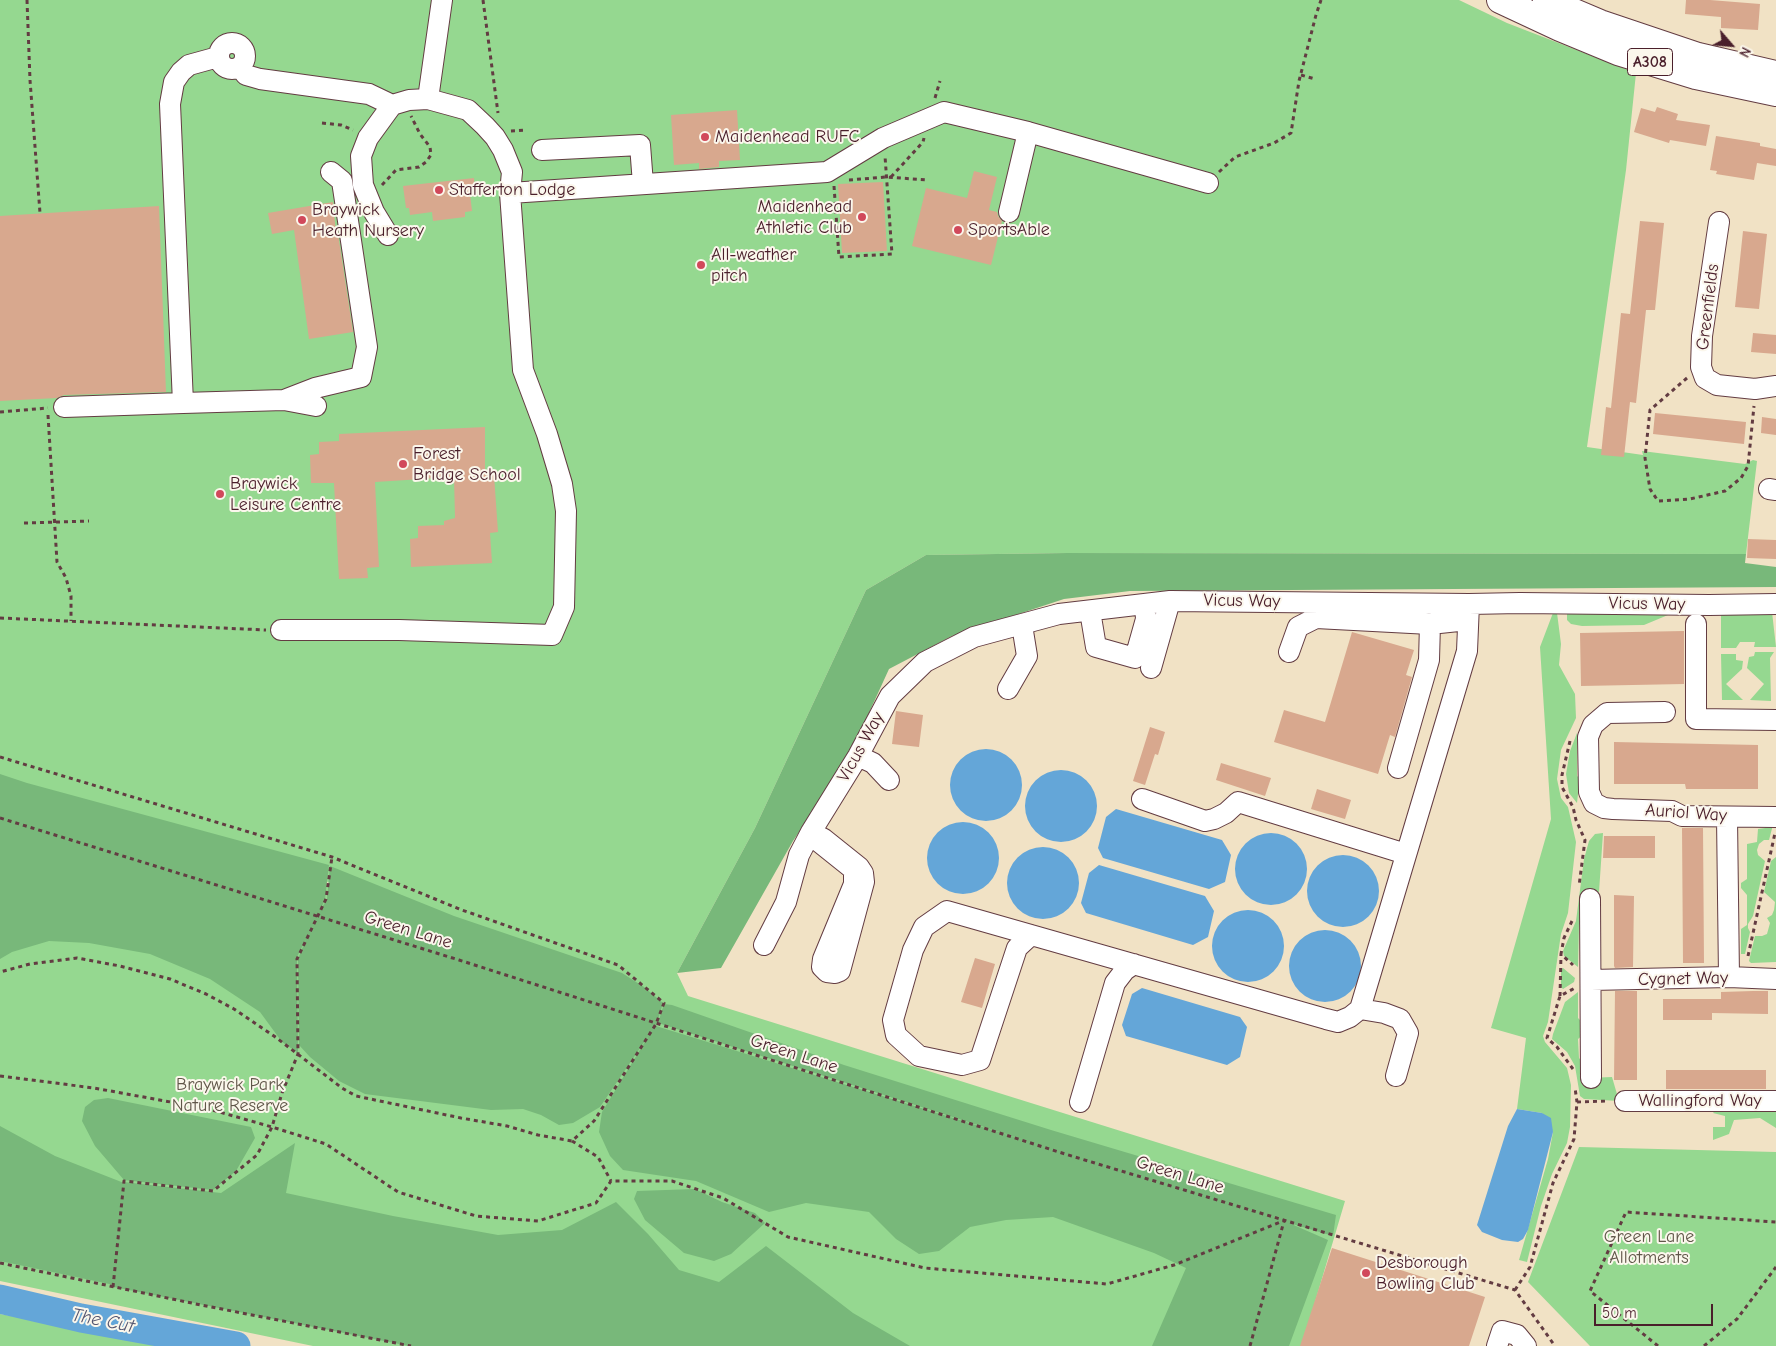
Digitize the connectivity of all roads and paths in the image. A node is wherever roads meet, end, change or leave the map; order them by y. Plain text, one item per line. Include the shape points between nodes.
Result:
1 (27, 0) edge
2 (442, 0) edge
3 (484, 0) edge
4 (1322, 0) edge
5 (1500, 0) edge
6 (1546, 0) edge
7 (1776, 74) edge
8 (1301, 76) junction
9 (1315, 78) dead end
10 (1776, 94) edge
11 (410, 101) junction
12 (929, 118) junction
13 (322, 123) dead end
14 (1028, 132) junction
15 (494, 137) junction
16 (368, 138) junction
17 (883, 138) junction
18 (542, 150) dead end
19 (331, 172) dead end
20 (830, 177) junction
21 (888, 177) junction
22 (928, 180) dead end
23 (1208, 183) joint
24 (643, 184) junction
25 (510, 193) junction
26 (368, 199) junction
27 (1009, 212) dead end
28 (40, 213) dead end
29 (1719, 222) dead end
30 (388, 235) dead end
31 (1701, 367) junction
32 (1776, 386) edge
33 (1755, 389) junction
34 (284, 400) junction
35 (183, 403) junction
36 (53, 406) junction
37 (316, 406) dead end
38 (0, 412) edge
39 (89, 521) dead end
40 (24, 523) dead end
41 (54, 523) junction
42 (1170, 601) junction
43 (1145, 604) junction
44 (1776, 604) edge
45 (1090, 611) junction
46 (1468, 612) junction
47 (0, 618) edge
48 (71, 621) junction
49 (1430, 624) junction
50 (1696, 624) dead end
51 (1022, 625) junction
52 (281, 630) joint
53 (1289, 652) dead end
54 (1151, 668) dead end
55 (1008, 689) dead end
56 (1665, 712) dead end
57 (1776, 720) edge
58 (1572, 736) dead end
59 (858, 756) junction
60 (0, 758) edge
61 (1398, 768) dead end
62 (888, 780) dead end
63 (1142, 799) dead end
64 (1776, 816) edge
65 (1727, 817) junction
66 (0, 818) edge
67 (1776, 830) edge
68 (811, 832) junction
69 (1406, 854) junction
70 (332, 857) junction
71 (1584, 893) joint
72 (1575, 915) dead end
73 (317, 916) junction
74 (1032, 935) junction
75 (764, 945) dead end
76 (1561, 954) junction
77 (1134, 964) junction
78 (0, 972) edge
79 (1736, 978) junction
80 (1776, 978) edge
81 (1591, 980) junction
82 (1560, 996) junction
83 (1360, 1009) junction
84 (656, 1024) junction
85 (298, 1054) junction
86 (0, 1076) edge
87 (1396, 1076) dead end
88 (1580, 1081) junction
89 (1625, 1101) joint
90 (1776, 1101) edge
91 (1080, 1102) dead end
92 (1577, 1102) junction
93 (272, 1127) junction
94 (572, 1141) junction
95 (611, 1181) junction
96 (1284, 1221) junction
97 (1776, 1222) edge
98 (0, 1263) edge
99 (1776, 1267) edge
100 (113, 1287) junction
101 (1515, 1290) junction
102 (411, 1346) edge
103 (1250, 1346) edge
104 (1497, 1346) edge
105 (1526, 1346) edge
106 (1555, 1346) edge
107 (1658, 1346) edge
108 (1704, 1346) edge

1 - 28 path
2 - 11 street
3 - 15 path via 500,132
4 - 8 path
5 - 10 main road, A308 via 1618,52 1696,76
6 - 7 main road, A308 via 1600,23 1698,56
8 - 9 path
8 - 23 path via 1291,133 1235,157
11 - 15 street via 468,110
11 - 16 street
11 - 26 path via 410,113 430,147 431,155 419,168 396,170
11 - 35 street via 260,79 246,75 240,66 228,69 218,57 189,65 181,72 174,82 170,104
12 - 14 street via 944,112
12 - 17 street
12 - 21 path via 923,142
13 - 16 path via 347,127
14 - 23 street
14 - 27 street
15 - 25 street via 512,172
16 - 26 street via 361,156 363,185
17 - 20 street
17 - 21 path
18 - 24 street via 640,145
19 - 34 street via 342,181 367,347 361,377 315,388
20 - 21 path
20 - 21 path via 840,257 892,254
20 - 24 street
21 - 22 path
24 - 25 street
25 - 52 street via 523,370 547,434 562,484 566,511 564,608 552,635
26 - 30 street
29 - 31 street, Greenfields via 1702,336
31 - 33 street, Greenfields via 1705,378 1716,385
31 - 33 path via 1650,410 1645,458 1650,489 1658,501 1690,499 1725,491 1741,478 1748,466
32 - 33 street, Greenfields
34 - 35 street
34 - 37 street
35 - 36 street
36 - 38 path
36 - 41 path
39 - 41 path
40 - 41 path
41 - 48 path via 57,562 71,596
42 - 43 street, Vicus Way
42 - 46 street, Vicus Way
42 - 54 street
43 - 45 street, Vicus Way
43 - 45 street via 1146,619 1135,658 1096,647
44 - 46 street, Vicus Way via 1520,603
45 - 51 street, Vicus Way via 1059,614
46 - 49 street
46 - 69 street via 1467,652
47 - 48 path
48 - 52 path
49 - 53 street via 1316,618 1298,627
49 - 61 street via 1429,660
50 - 57 street via 1696,719
51 - 55 street via 1027,656
51 - 59 street, Vicus Way via 974,637 925,662 890,696
56 - 65 street, Auriol Way via 1607,714 1593,724 1588,737 1592,800 1597,806 1613,809
58 - 71 path via 1564,759 1562,787 1585,840
59 - 62 street via 873,763
59 - 68 street, Vicus Way
60 - 70 path
63 - 69 street via 1205,821 1226,813 1238,802
64 - 65 street, Auriol Way
65 - 79 street
66 - 73 path, Green Lane
67 - 79 path
68 - 68 street via 859,866 863,873 864,882 840,971 834,974 822,967 823,959 854,884 854,870
68 - 75 street, Vicus Way via 799,855 786,902
69 - 83 street
70 - 73 path via 326,899
70 - 84 path via 462,910 618,965 664,1003
71 - 81 street
72 - 76 path via 1564,938
73 - 84 path, Green Lane
73 - 85 path via 297,958
74 - 74 street via 947,910 935,918 924,927 913,950 893,1020 896,1034 919,1056 962,1065 980,1060 1017,948
74 - 77 street
76 - 81 path
76 - 82 path
77 - 83 street via 1338,1022
77 - 91 street via 1115,983
78 - 85 path via 30,964 77,958 170,979 234,1009
79 - 80 street, Cygnet Way
79 - 81 street, Cygnet Way
81 - 82 path
81 - 88 street
82 - 88 path via 1547,1038
83 - 87 street via 1400,1019 1408,1034
84 - 94 path via 594,1121
84 - 96 path, Green Lane
85 - 93 path
85 - 94 path via 342,1088 362,1098
86 - 93 path via 209,1108
88 - 92 path
89 - 90 street, Wallingford Way
89 - 92 path
92 - 101 path via 1574,1138 1553,1183 1530,1267
93 - 95 path via 326,1144 398,1192 476,1216 538,1221 596,1203
93 - 100 path via 257,1155 213,1191 124,1181
94 - 95 path via 598,1157
95 - 96 path via 672,1181 723,1198 788,1237 925,1268 1107,1284 1174,1265
96 - 101 path, Green Lane
96 - 103 path
97 - 107 path via 1626,1212 1590,1291
98 - 100 path
99 - 108 path via 1737,1318
100 - 102 path
101 - 106 path
104 - 105 street via 1502,1330 1517,1335

